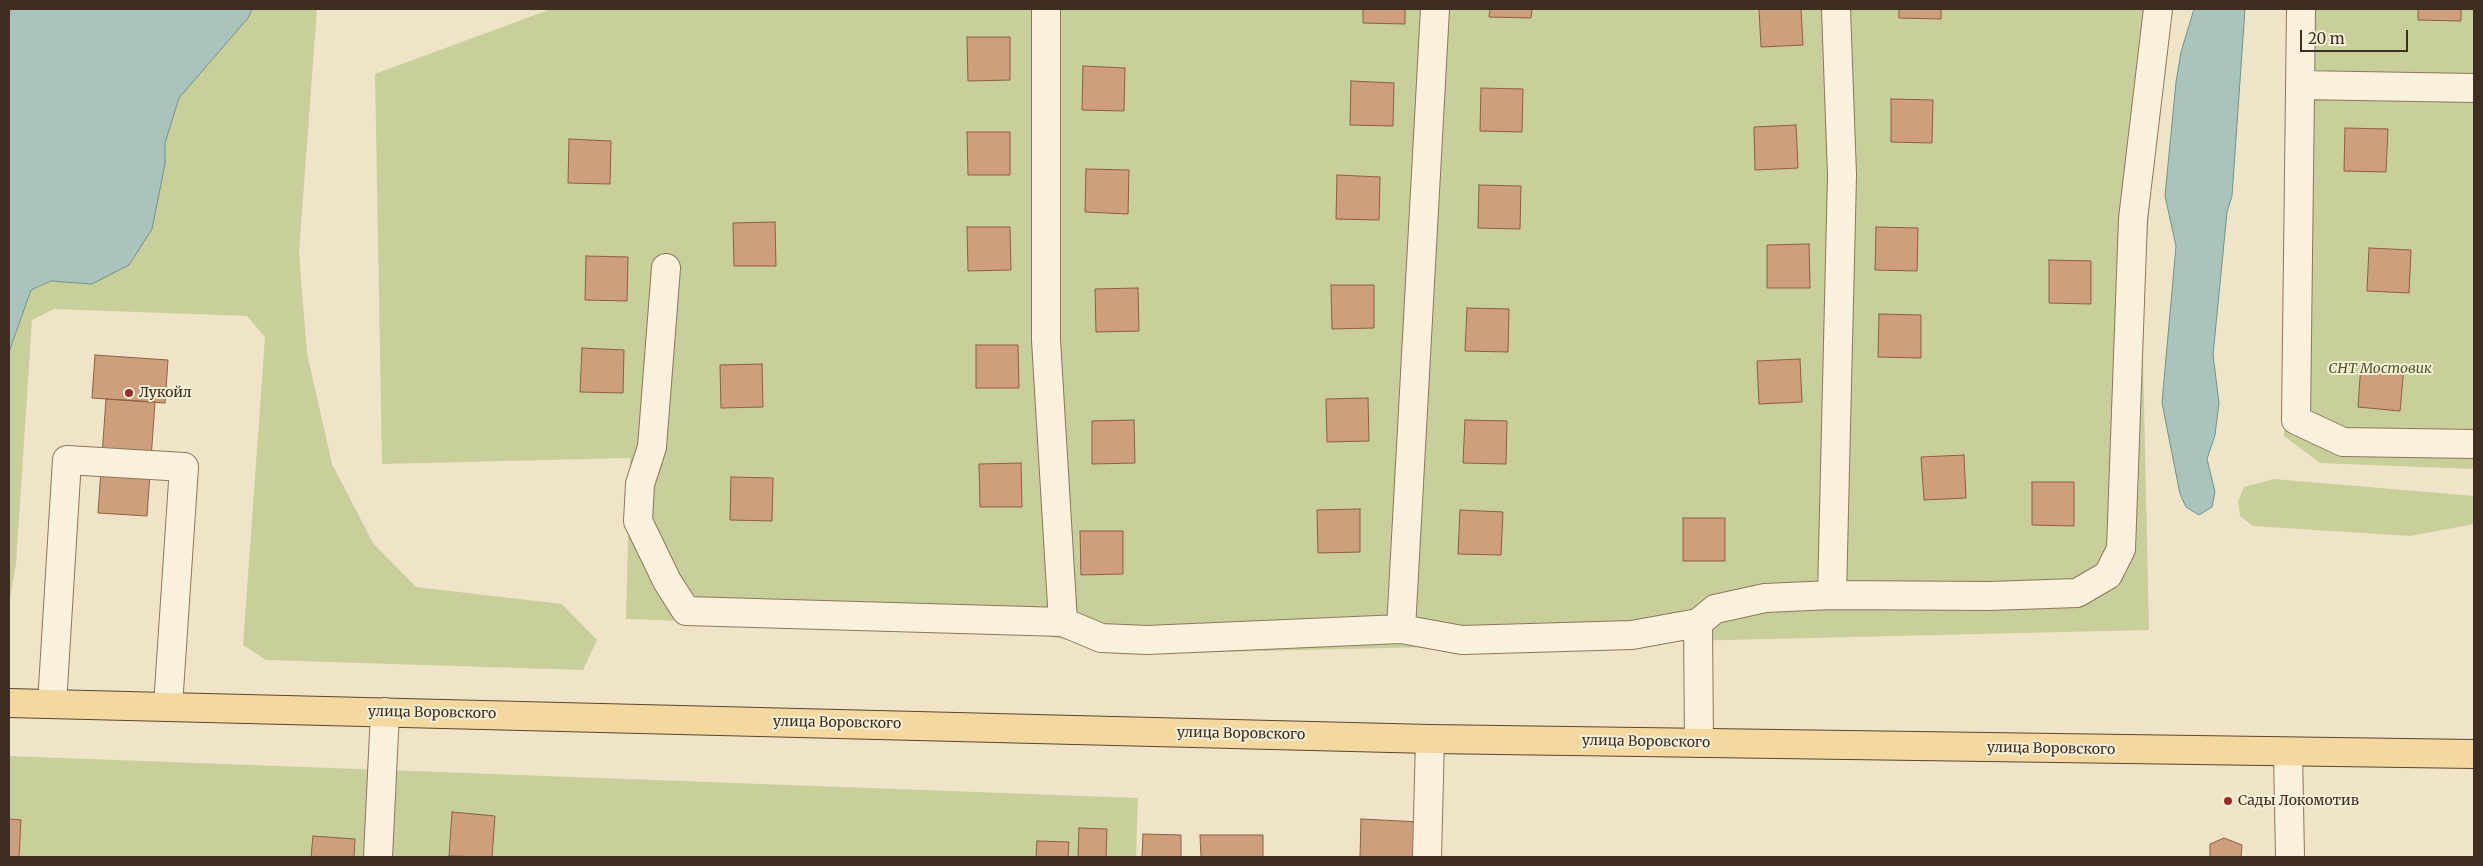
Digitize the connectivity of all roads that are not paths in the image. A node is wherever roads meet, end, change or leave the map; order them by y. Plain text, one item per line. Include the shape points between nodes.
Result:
1 (1046, 9) edge
2 (1435, 9) edge
3 (1836, 9) edge
4 (2158, 9) edge
5 (2301, 9) edge
6 (2300, 85) junction
7 (2474, 88) edge
8 (666, 268) dead end
9 (2474, 444) edge
10 (1832, 594) junction
11 (1062, 622) junction
12 (1698, 623) junction
13 (1402, 629) junction
14 (9, 703) edge
15 (52, 704) junction
16 (168, 706) junction
17 (385, 712) junction
18 (1430, 739) junction
19 (1699, 743) junction
20 (2288, 752) junction
21 (2474, 754) edge
22 (378, 857) edge
23 (1426, 857) edge
24 (2290, 857) edge

1 - 11 lane via 1046,340
2 - 13 lane
3 - 10 lane via 1842,175
4 - 10 lane via 2133,219 2121,549 2108,575 2077,593 1989,596
5 - 6 lane
6 - 7 lane
6 - 9 lane via 2296,420 2343,442
8 - 11 lane via 652,447 640,484 638,521 667,582 686,611
10 - 12 lane via 1765,598 1715,609
11 - 13 lane via 1101,638 1147,640
12 - 13 lane via 1632,635 1462,640
12 - 19 lane
14 - 15 main road, улица Воровского
15 - 16 main road, улица Воровского
15 - 16 lane via 67,460 184,467
16 - 17 main road, улица Воровского
17 - 18 main road, улица Воровского
17 - 22 lane
18 - 19 main road, улица Воровского
18 - 23 lane
19 - 20 main road, улица Воровского
20 - 21 main road, улица Воровского
20 - 24 lane

